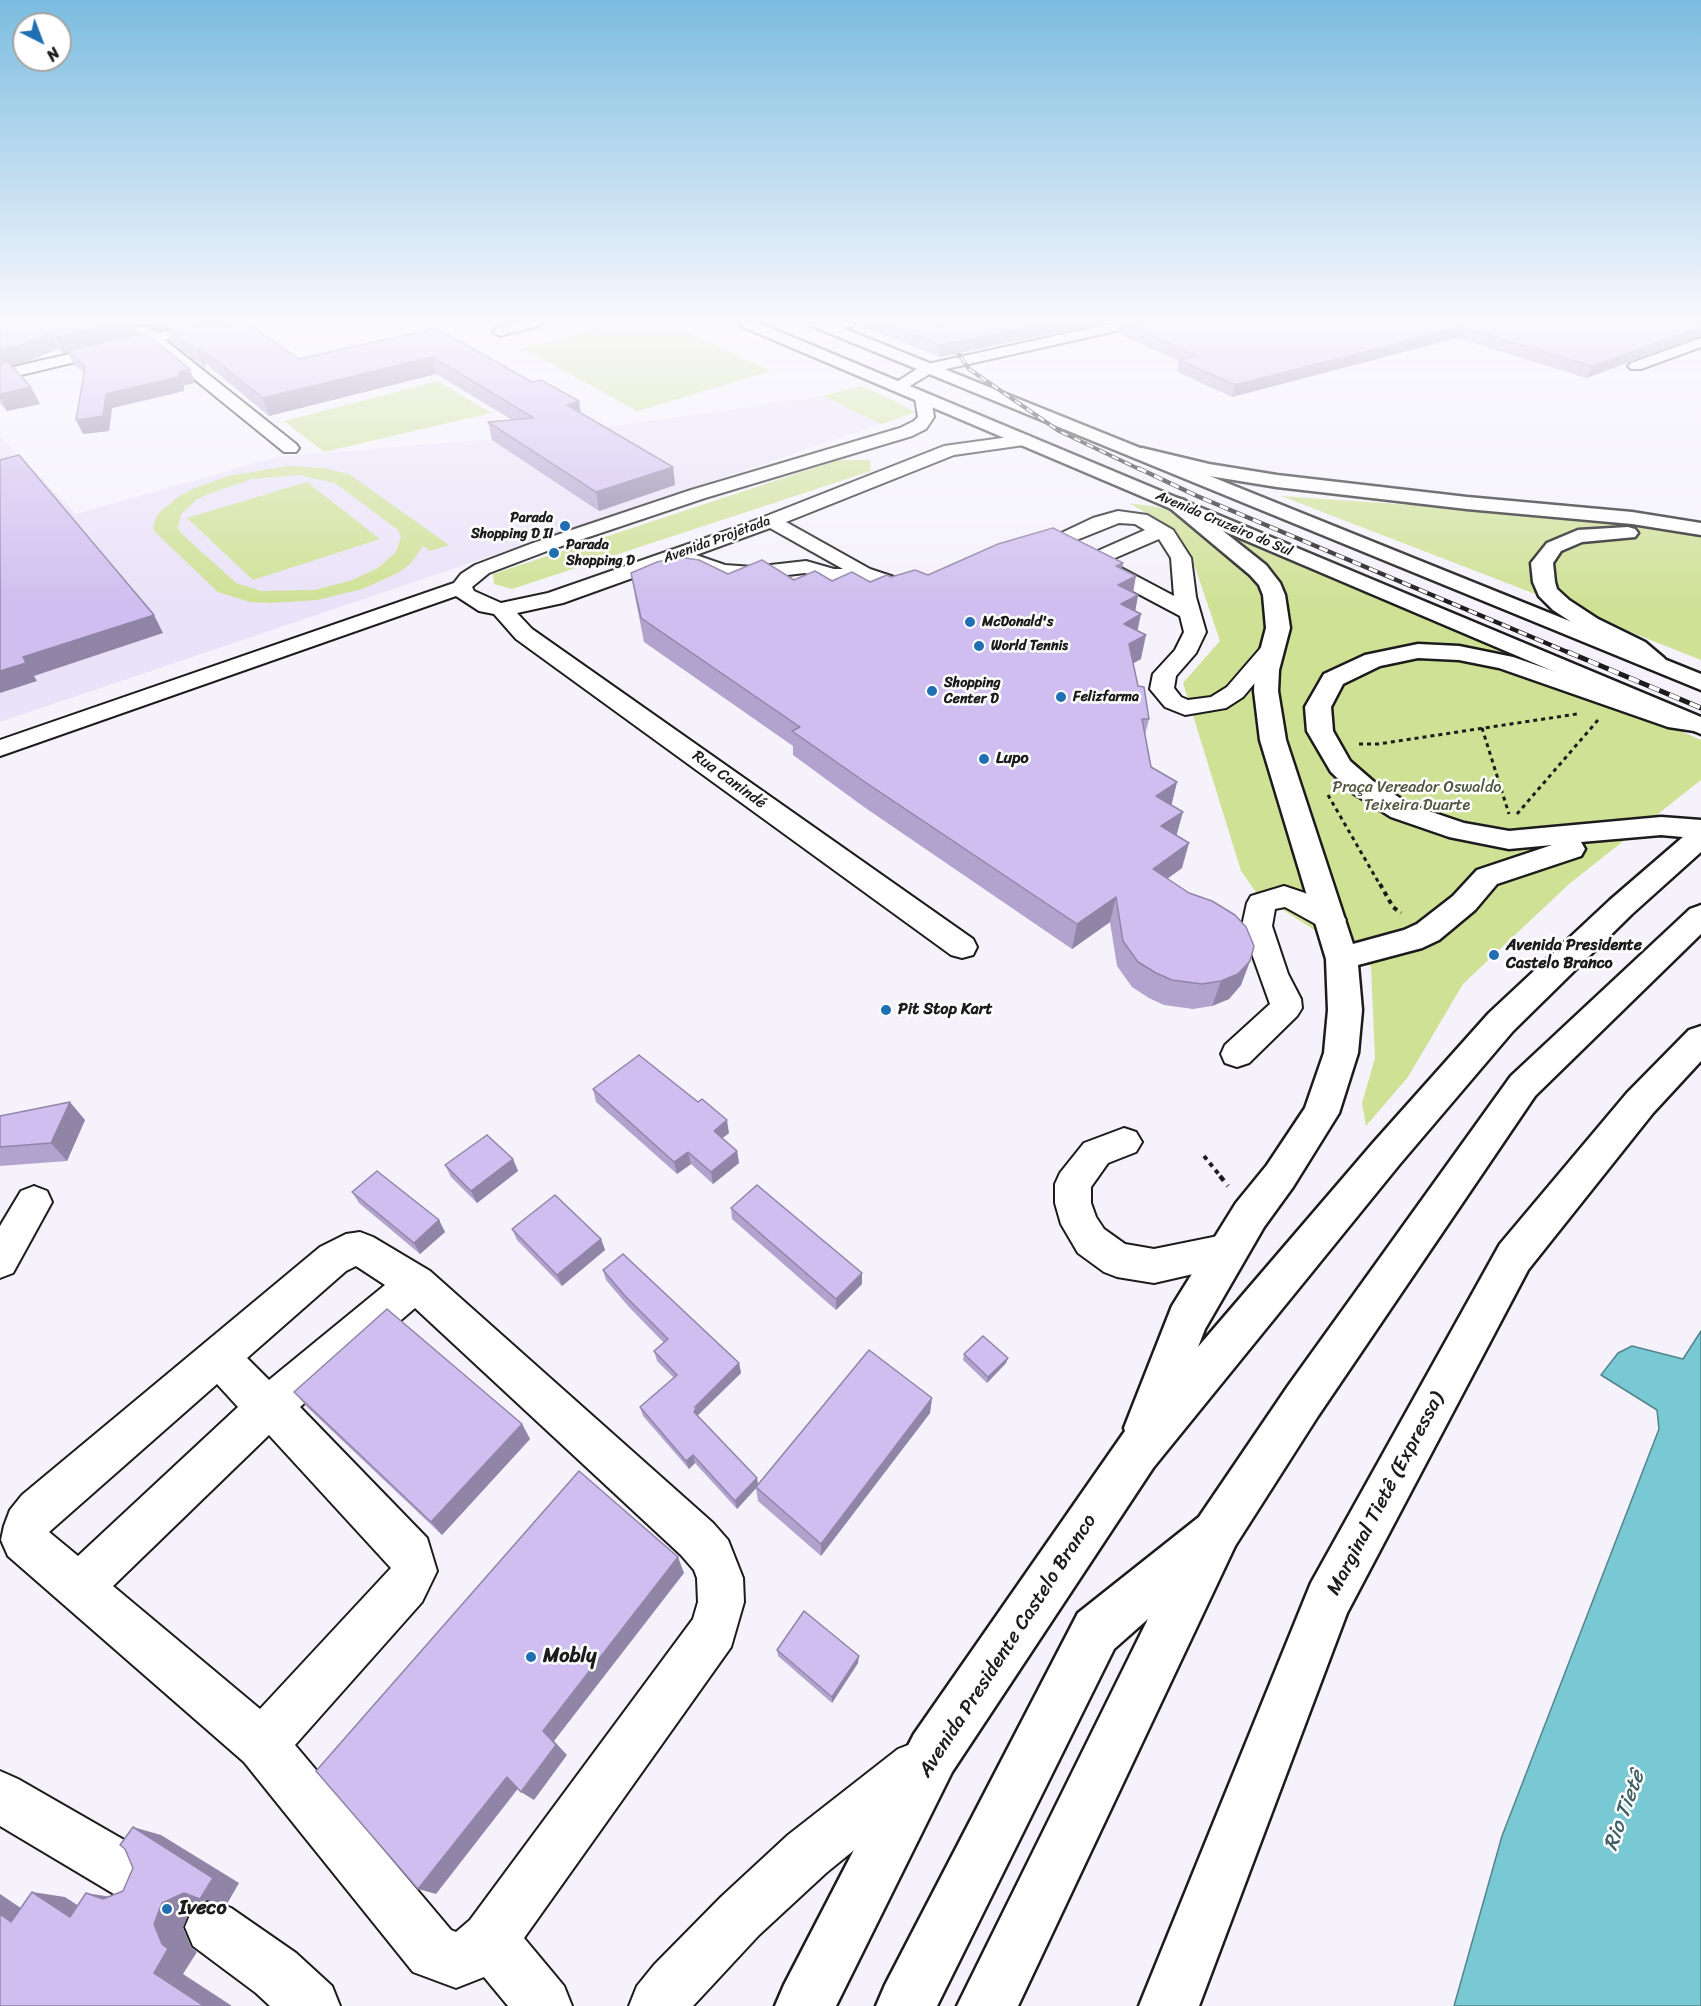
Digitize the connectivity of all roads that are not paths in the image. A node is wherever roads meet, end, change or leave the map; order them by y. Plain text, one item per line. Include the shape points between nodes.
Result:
1 (251, 417) edge
2 (926, 417) edge
3 (968, 417) edge
4 (1049, 417) edge
5 (1024, 440) junction
6 (290, 448) dead end
7 (830, 454) junction
8 (1142, 454) junction
9 (874, 480) junction
10 (1382, 492) junction
11 (1177, 504) junction
12 (1701, 512) edge
13 (771, 521) junction
14 (1701, 529) edge
15 (1160, 531) junction
16 (1701, 539) edge
17 (1054, 542) junction
18 (826, 551) junction
19 (1013, 552) edge
20 (677, 555) junction
21 (1091, 561) junction
22 (789, 567) junction
23 (1166, 569) junction
24 (868, 575) junction
25 (934, 581) edge
26 (1134, 583) junction
27 (461, 587) junction
28 (732, 589) edge
29 (501, 609) junction
30 (1190, 613) junction
31 (1273, 648) junction
32 (1656, 663) junction
33 (1701, 682) edge
34 (1699, 726) edge
35 (0, 748) edge
36 (1701, 829) edge
37 (1614, 830) junction
38 (1701, 836) edge
39 (1701, 916) edge
40 (1331, 920) junction
41 (962, 947) dead end
42 (1342, 959) junction
43 (1701, 1039) edge
44 (1238, 1054) dead end
45 (1124, 1142) dead end
46 (34, 1202) dead end
47 (1228, 1251) junction
48 (0, 1262) edge
49 (416, 1283) junction
50 (218, 1357) junction
51 (267, 1408) junction
52 (1137, 1452) junction
53 (1218, 1529) junction
54 (78, 1587) junction
55 (262, 1743) junction
56 (933, 1753) junction
57 (0, 1797) edge
58 (133, 1875) edge
59 (212, 1927) dead end
60 (490, 1940) junction
61 (312, 2006) edge
62 (544, 2006) edge
63 (657, 2006) edge
64 (805, 2006) edge
65 (906, 2006) edge
66 (987, 2006) edge
67 (1168, 2006) edge

1 - 6 street
2 - 7 street via 920,425 885,440
3 - 5 main road, Avenida Cruzeiro do Sul
4 - 8 main road, Avenida Cruzeiro do Sul
5 - 9 street, Avenida Projetada via 950,450
5 - 11 main road, Avenida Cruzeiro do Sul
7 - 9 street via 875,456 883,460 886,469
7 - 27 street via 509,558 482,569
8 - 10 main road via 1242,476
8 - 32 main road, Avenida Cruzeiro do Sul
9 - 13 street, Avenida Projetada
10 - 12 main road
10 - 14 main road
11 - 31 main road via 1269,583 1278,613
11 - 34 main road, Avenida Cruzeiro do Sul
13 - 18 street
13 - 20 street, Avenida Projetada
15 - 17 street via 1140,519 1118,517
15 - 21 street
15 - 23 street via 1166,534
16 - 32 main road via 1618,533 1578,536 1554,547 1542,562 1544,582 1561,605 1637,647
17 - 19 street
17 - 21 street
18 - 22 street
18 - 24 street
20 - 22 street via 722,571 753,573
20 - 29 street, Avenida Projetada via 555,598
21 - 26 street
22 - 24 street via 806,567 833,575
22 - 28 street
23 - 26 street
23 - 30 street via 1185,597
24 - 25 street via 901,587
26 - 30 street
27 - 29 street, Avenida Projetada via 477,603
27 - 35 street
29 - 41 street, Rua Canindé via 524,634
30 - 31 street via 1195,632 1185,653 1165,674 1162,689 1173,702 1185,708 1218,703 1235,692
31 - 40 main road via 1266,691 1273,740
32 - 33 main road, Avenida Cruzeiro do Sul
34 - 37 main road via 1505,662 1459,653 1418,651 1373,660 1333,679 1318,707 1320,731 1340,766 1363,787 1401,811 1459,831 1509,840
36 - 37 main road via 1661,826
37 - 42 main road via 1599,842 1487,877 1464,903 1428,932
38 - 52 main road via 1501,1022
39 - 53 main road via 1523,1086
40 - 42 main road
40 - 44 street via 1284,896 1261,903 1257,926 1286,1008
42 - 47 main road via 1345,1010 1341,1053 1321,1113
43 - 67 main road, Marginal Tietê (Expressa) via 1640,1103 1514,1257 1328,1600
45 - 47 street via 1096,1153 1073,1185 1073,1203 1091,1241 1117,1260 1154,1266
46 - 48 street
47 - 52 main road via 1187,1320
49 - 50 street via 360,1249 346,1251
49 - 51 street
49 - 60 street via 697,1539 712,1556 720,1578 722,1602 714,1630
50 - 51 street
50 - 54 street via 38,1511 26,1526 24,1540
51 - 54 street
51 - 55 street via 278,1414 411,1554 414,1571 406,1586
52 - 56 main road, Avenida Presidente Castelo Branco
53 - 65 main road via 1096,1631
53 - 66 main road
54 - 55 street
55 - 60 street via 433,1952 456,1960 475,1953
56 - 63 street via 807,1854 740,1916
56 - 64 main road, Avenida Presidente Castelo Branco
57 - 58 street
59 - 61 street via 276,1973
60 - 62 street

